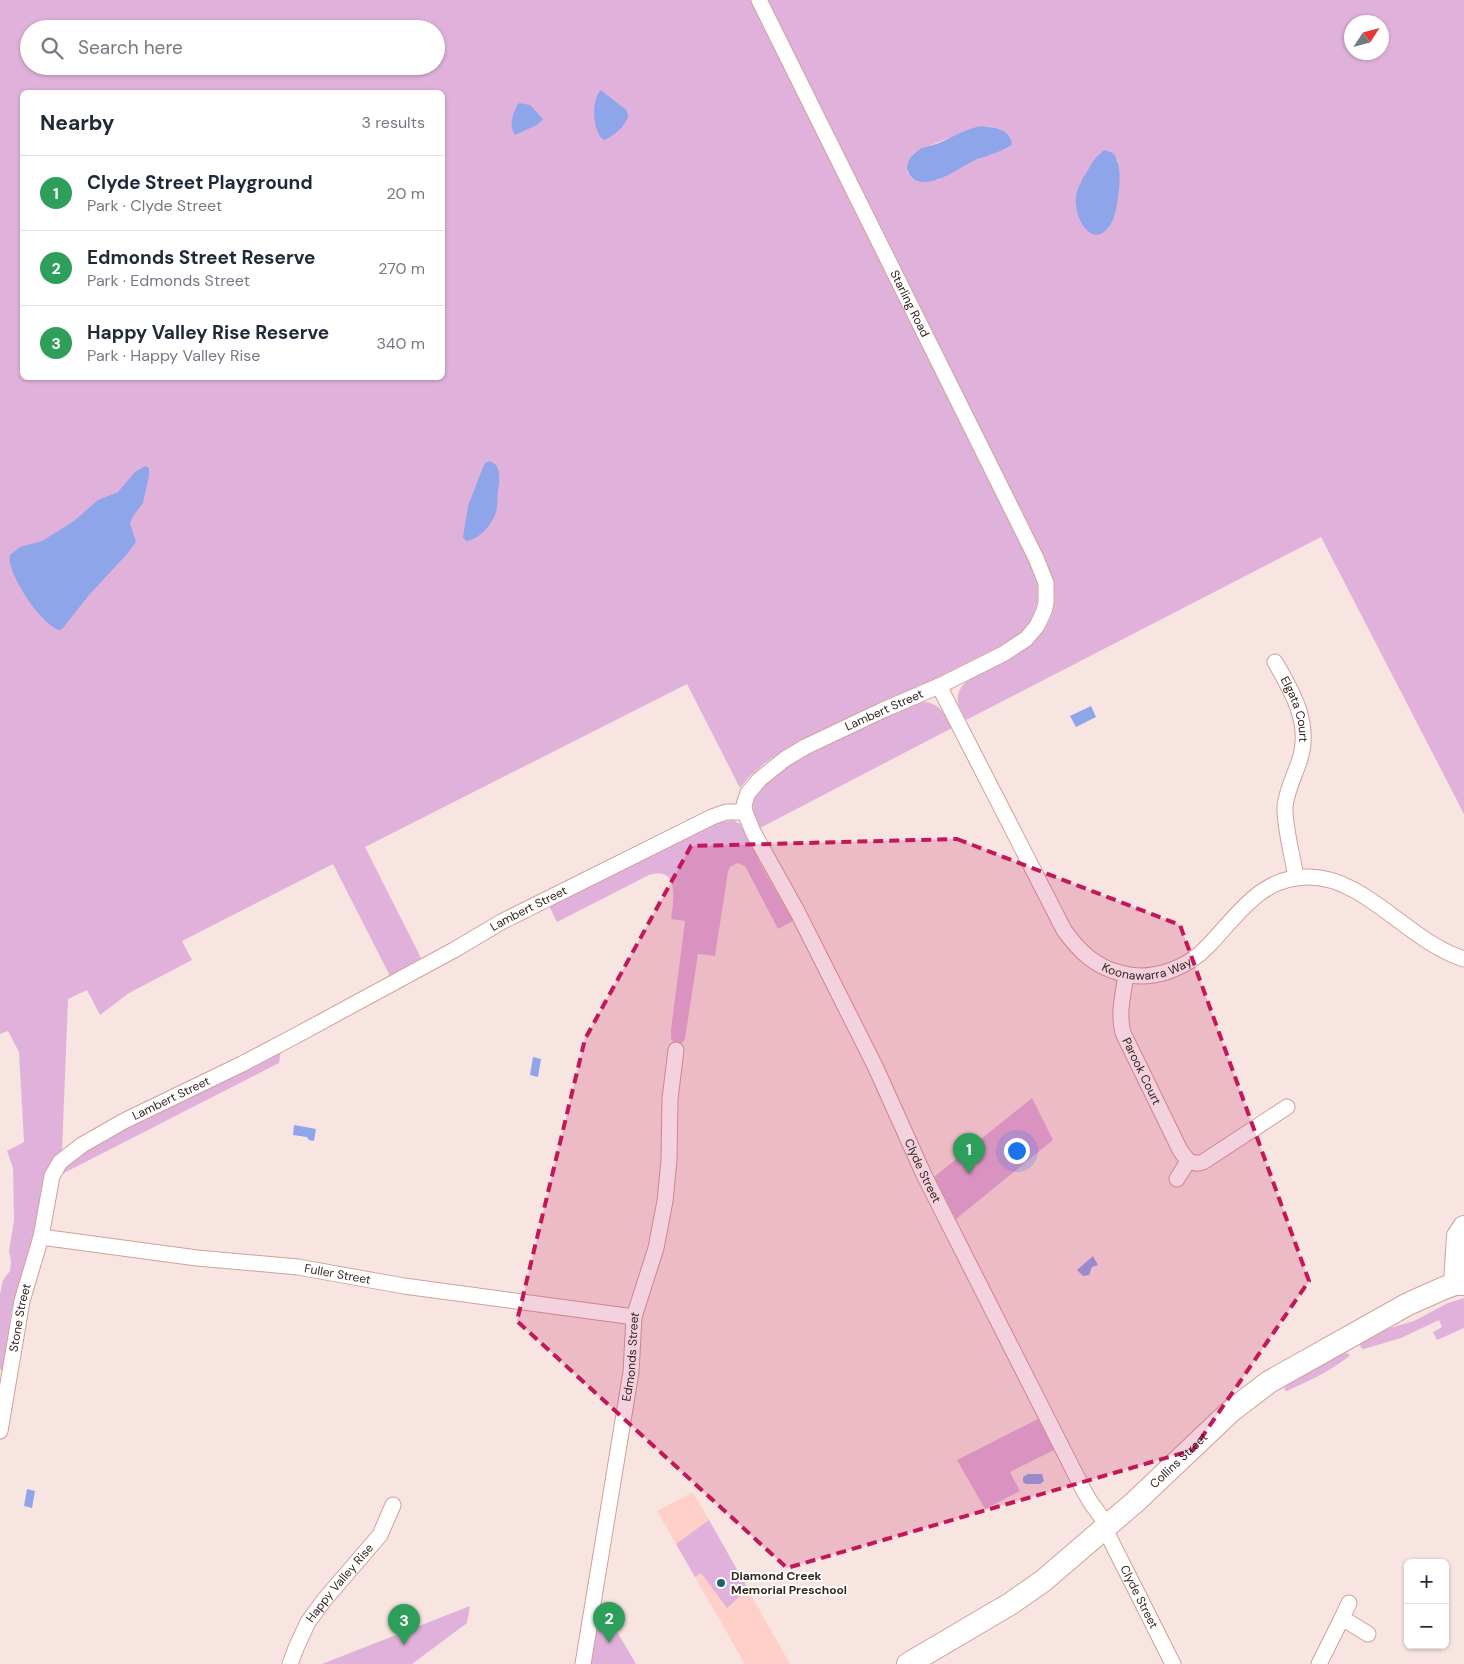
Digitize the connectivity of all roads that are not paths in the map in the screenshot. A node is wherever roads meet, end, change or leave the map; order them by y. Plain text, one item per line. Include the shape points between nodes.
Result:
1 (759, 0) edge
2 (1044, 611) joint
3 (1275, 662) dead end
4 (939, 686) junction
5 (745, 812) junction
6 (1296, 878) junction
7 (1464, 960) edge
8 (1126, 975) junction
9 (676, 1050) dead end
10 (1288, 1107) dead end
11 (1188, 1161) junction
12 (1177, 1179) dead end
13 (1464, 1228) edge
14 (41, 1237) junction
15 (1461, 1284) edge
16 (634, 1317) junction
17 (0, 1430) edge
18 (393, 1505) dead end
19 (1107, 1528) junction
20 (1349, 1603) dead end
21 (1342, 1618) junction
22 (1368, 1634) dead end
23 (290, 1664) edge
24 (583, 1664) edge
25 (908, 1664) edge
26 (1173, 1664) edge
27 (1319, 1664) edge

1 - 2 street, Starling Road via 1036,558 1046,583
2 - 4 street, Lambert Street via 1032,633 1012,649
3 - 6 street, Elgata Court via 1296,702 1304,731 1302,753 1288,789 1285,808
4 - 5 street, Lambert Street via 834,732 785,759 752,787 745,799
4 - 8 street, Koonawarra Way via 1064,930 1083,954 1096,964
5 - 14 street, Lambert Street via 726,812 712,817 522,911 306,1031 82,1145 60,1162 54,1172
5 - 19 street, Clyde Street via 875,1066 924,1175 1084,1491
6 - 7 street, Koonawarra Way via 1320,878 1342,883 1426,942
6 - 8 street, Koonawarra Way via 1256,896 1187,963 1153,976
8 - 11 street, Parook Court via 1120,1010 1123,1033
9 - 16 street, Edmonds Street via 664,1201 656,1248
10 - 11 street via 1203,1162 1194,1164
11 - 12 street
13 - 15 street via 1458,1236
14 - 16 street, Fuller Street via 196,1258 298,1267 404,1286
14 - 17 street, Stone Street via 21,1308
15 - 19 street, Collins Street via 1408,1304 1256,1391
16 - 24 street, Edmonds Street via 631,1372
18 - 23 street, Happy Valley Rise via 380,1535 308,1622
19 - 25 street, Collins Street via 1032,1589
19 - 26 street, Clyde Street
20 - 21 street
21 - 22 street
21 - 27 street

